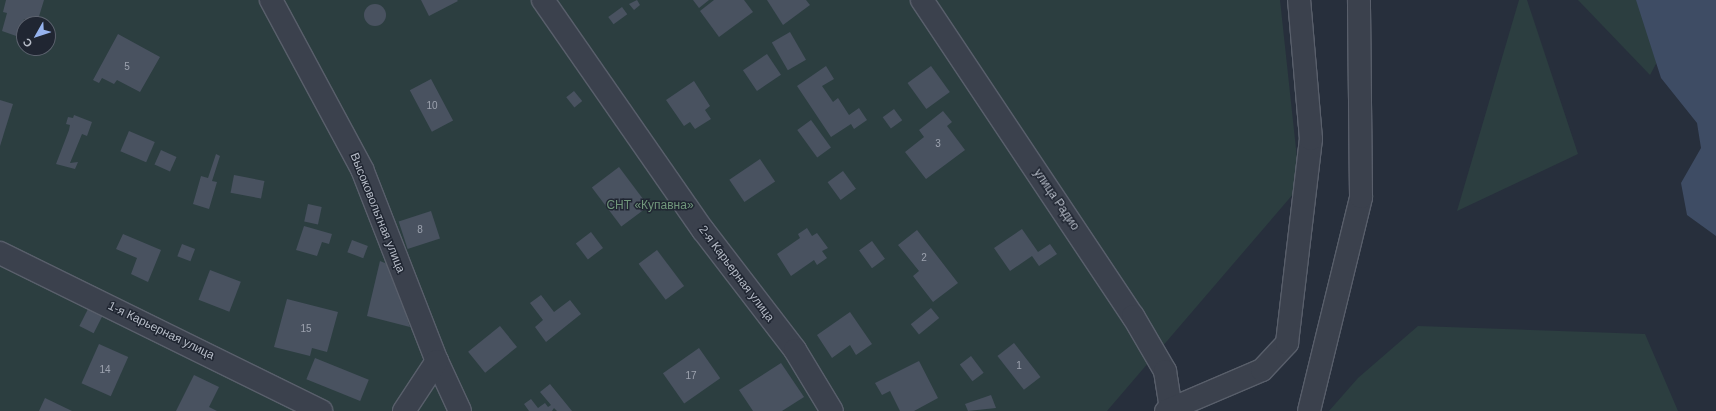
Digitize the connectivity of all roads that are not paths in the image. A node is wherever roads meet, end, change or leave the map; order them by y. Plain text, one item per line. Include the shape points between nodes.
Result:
1 (271, 0) edge
2 (543, 0) edge
3 (922, 0) edge
4 (1299, 0) edge
5 (1359, 0) edge
6 (0, 253) edge
7 (437, 361) junction
8 (1169, 410) edge
9 (321, 411) edge
10 (404, 411) edge
11 (460, 411) edge
12 (832, 411) edge
13 (1309, 411) edge

1 - 7 street, Высоковольтная улица via 362,169
2 - 12 street, 2-я Карьерная улица via 712,243 795,350
3 - 8 street, улица Радио via 1133,316 1165,370
4 - 8 street via 1311,139 1287,342 1262,370
5 - 13 street via 1360,197
6 - 9 street, 1-я Карьерная улица
7 - 10 street
7 - 11 street, Высоковольтная улица

